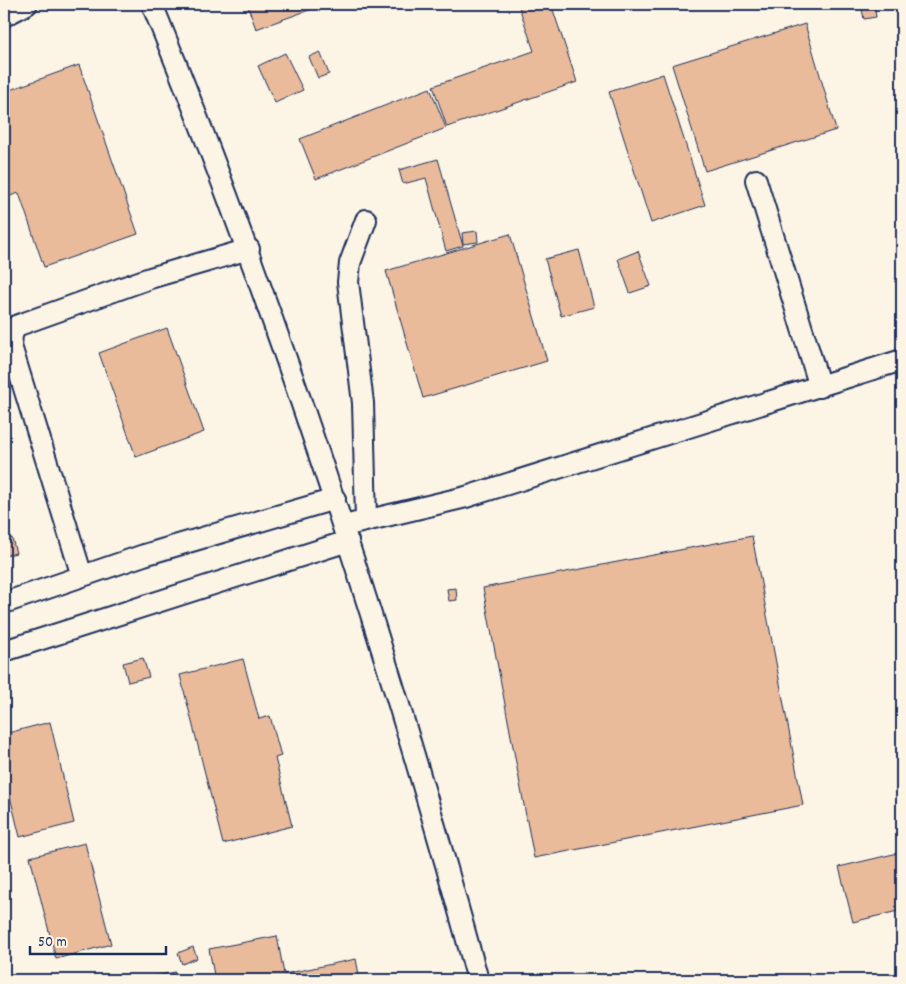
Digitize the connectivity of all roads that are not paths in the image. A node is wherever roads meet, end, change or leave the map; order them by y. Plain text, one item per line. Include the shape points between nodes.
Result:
1 (27, 4) edge
2 (152, 4) edge
3 (4, 16) edge
4 (756, 180) dead end
5 (366, 220) dead end
6 (248, 249) junction
7 (902, 360) edge
8 (820, 387) junction
9 (335, 499) junction
10 (366, 519) junction
11 (346, 533) junction
12 (82, 576) junction
13 (4, 603) edge
14 (4, 651) edge
15 (478, 980) edge

1 - 3 street
2 - 6 street
4 - 8 street
5 - 10 street via 350,263 348,282 363,404
6 - 9 street
6 - 12 street via 150,278 16,326 11,346
7 - 8 street
8 - 10 street via 466,497
9 - 11 street
9 - 12 street
10 - 11 street
11 - 14 street
11 - 15 street
12 - 13 street

